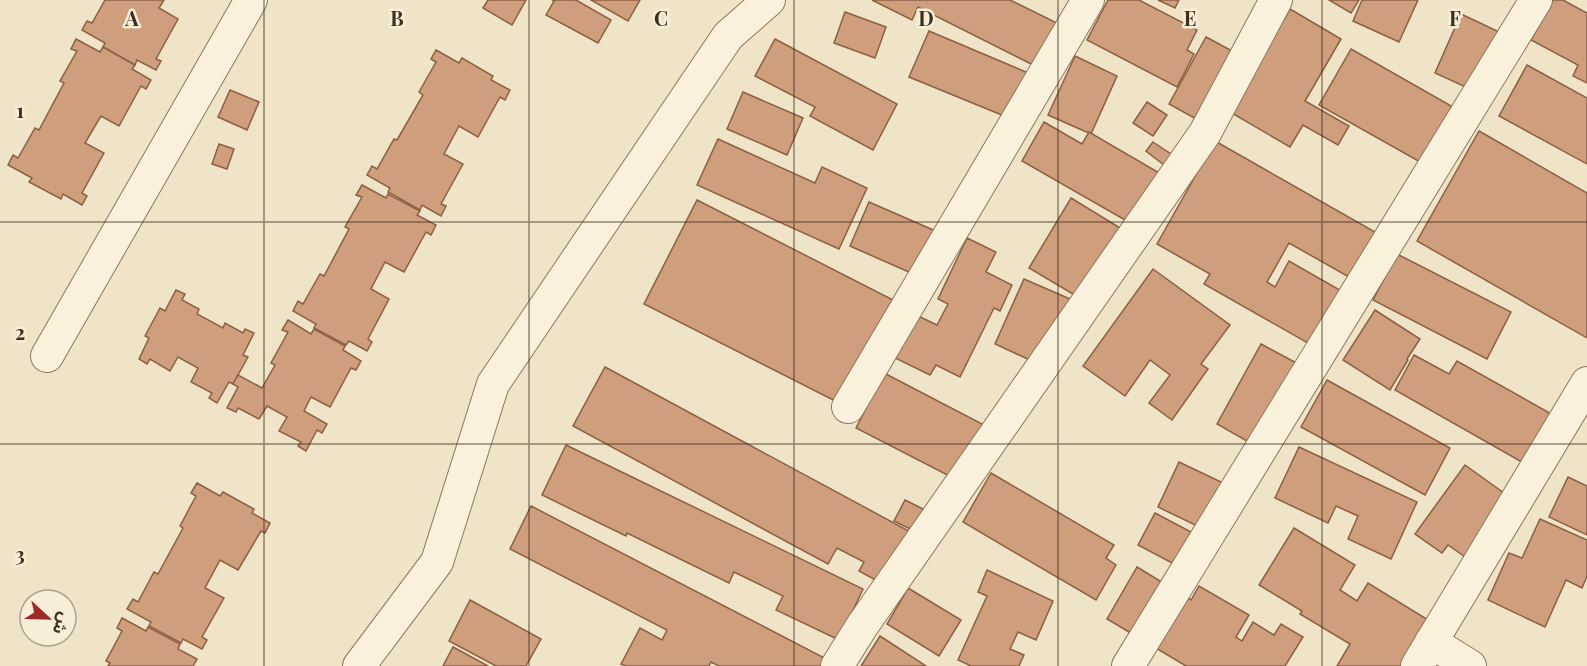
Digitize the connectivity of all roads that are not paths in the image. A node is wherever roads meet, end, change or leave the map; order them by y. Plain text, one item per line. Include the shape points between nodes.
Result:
1 (251, 0) edge
2 (769, 0) edge
3 (1088, 0) edge
4 (1276, 0) edge
5 (1536, 0) edge
6 (47, 356) dead end
7 (1587, 383) edge
8 (848, 407) dead end
9 (1424, 654) edge
10 (358, 666) edge
11 (837, 666) edge
12 (1128, 666) edge
13 (1470, 666) edge

1 - 6 street
2 - 10 street via 728,36 493,384 437,562
3 - 8 street
4 - 11 street via 1205,133
5 - 12 street
7 - 9 street
9 - 13 street

